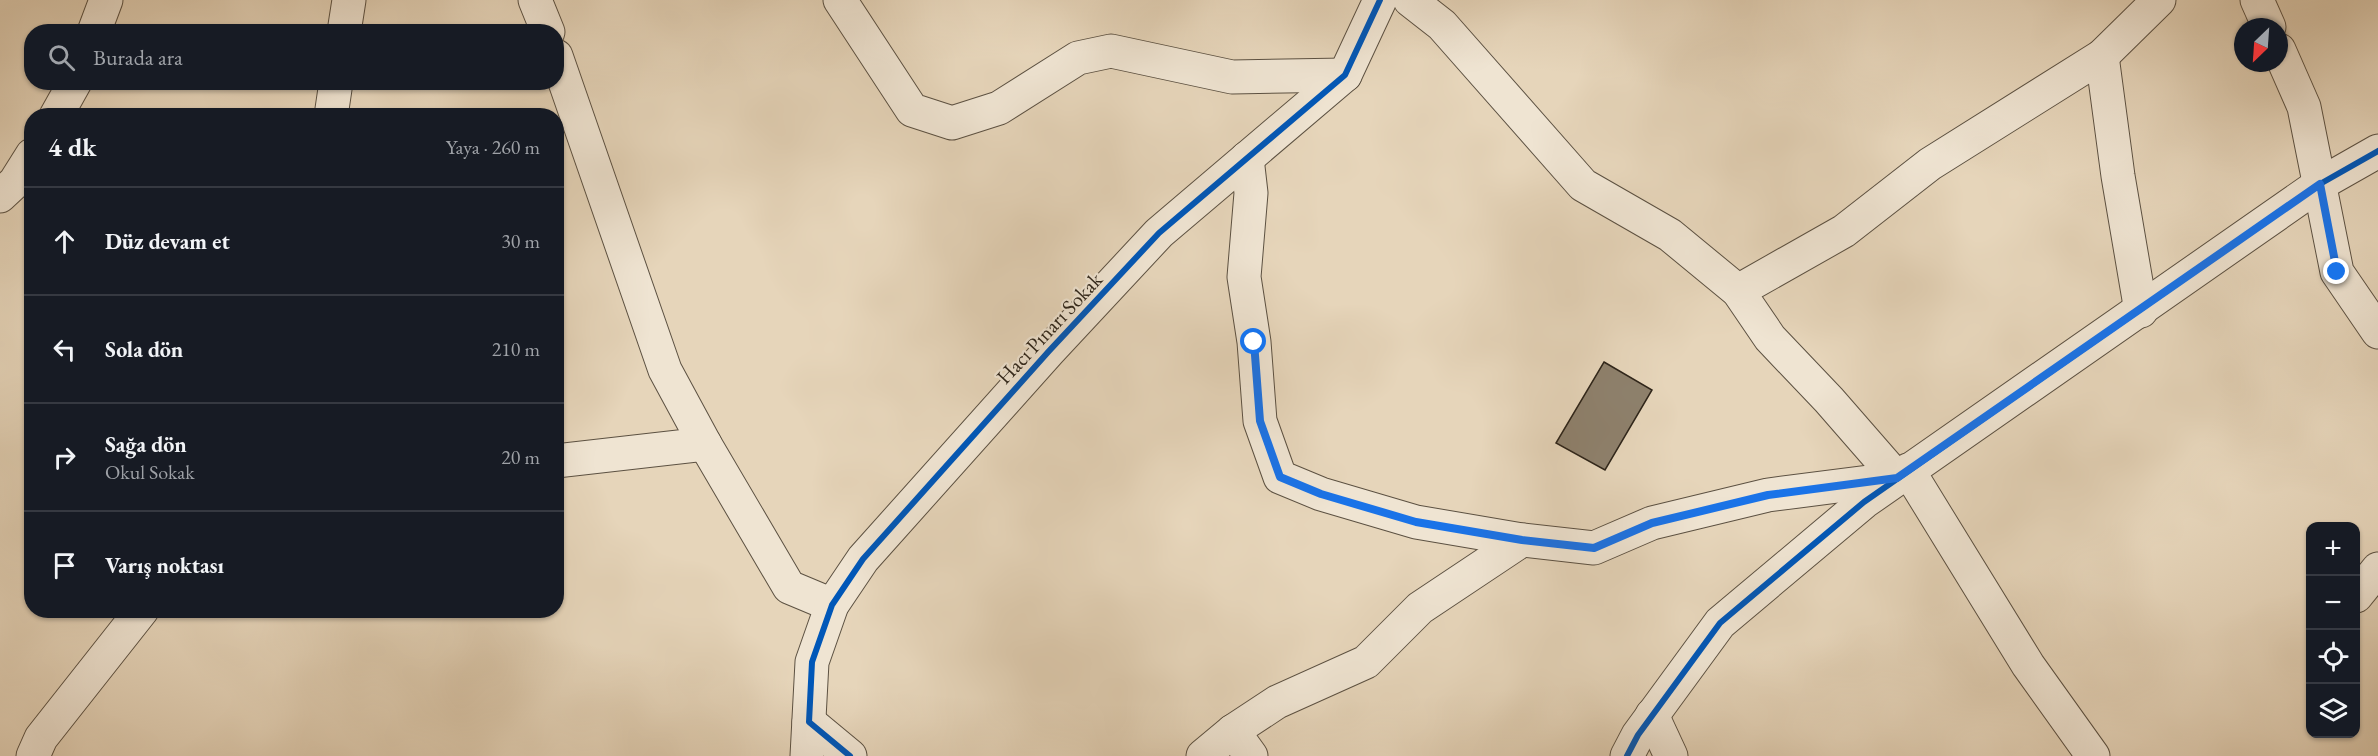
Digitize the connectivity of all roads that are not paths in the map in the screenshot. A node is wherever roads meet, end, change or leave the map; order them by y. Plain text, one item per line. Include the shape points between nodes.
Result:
1 (104, 0) edge
2 (349, 0) edge
3 (535, 0) edge
4 (840, 0) edge
5 (1380, 0) edge
6 (1410, 0) edge
7 (2159, 0) edge
8 (2257, 0) edge
9 (2265, 18) edge
10 (96, 24) edge
11 (345, 24) edge
12 (545, 24) edge
13 (2102, 56) junction
14 (2288, 71) edge
15 (1345, 75) junction
16 (564, 79) edge
17 (71, 90) edge
18 (335, 90) edge
19 (60, 108) edge
20 (332, 108) edge
21 (2378, 151) edge
22 (1247, 158) junction
23 (24, 168) edge
24 (2320, 184) junction
25 (0, 196) edge
26 (1738, 291) junction
27 (2141, 311) junction
28 (2378, 332) edge
29 (705, 444) junction
30 (564, 460) edge
31 (1903, 474) junction
32 (1522, 540) junction
33 (2378, 569) edge
34 (2360, 590) edge
35 (832, 605) junction
36 (136, 618) edge
37 (1652, 715) junction
38 (809, 722) junction
39 (1242, 743) edge
40 (33, 756) edge
41 (807, 756) edge
42 (850, 756) edge
43 (1203, 756) edge
44 (1627, 756) edge
45 (1671, 756) edge
46 (2093, 756) edge

1 - 10 street
2 - 11 street
3 - 12 street
4 - 15 street via 912,110 952,123 999,108 1078,58 1111,51 1232,77
5 - 15 street, Hacı Pınarı Sokak
6 - 26 street via 1442,25 1584,185 1670,235
7 - 13 street
8 - 9 street
13 - 26 street via 1930,164 1844,231
13 - 27 street
14 - 24 street via 2304,107
15 - 22 street, Hacı Pınarı Sokak
16 - 29 street via 665,370
17 - 19 street
18 - 20 street
21 - 24 street
22 - 32 street via 1251,193 1244,277 1260,421 1280,477 1321,494 1416,522
22 - 35 street, Hacı Pınarı Sokak via 1160,233 1049,351 863,559
23 - 25 street
24 - 27 street
24 - 28 street via 2337,272
26 - 31 street via 1770,338
27 - 31 street
29 - 30 street
29 - 35 street via 789,586
31 - 32 street via 1768,495 1652,523 1594,548
31 - 37 street via 1720,623
31 - 46 street via 2028,665
32 - 39 street via 1420,608 1366,662 1277,702
33 - 34 street
35 - 38 street, Hacı Pınarı Sokak via 812,662
36 - 40 street via 41,738
37 - 44 street
37 - 45 street
38 - 41 street, Hacı Pınarı Sokak
38 - 42 street
39 - 43 street

